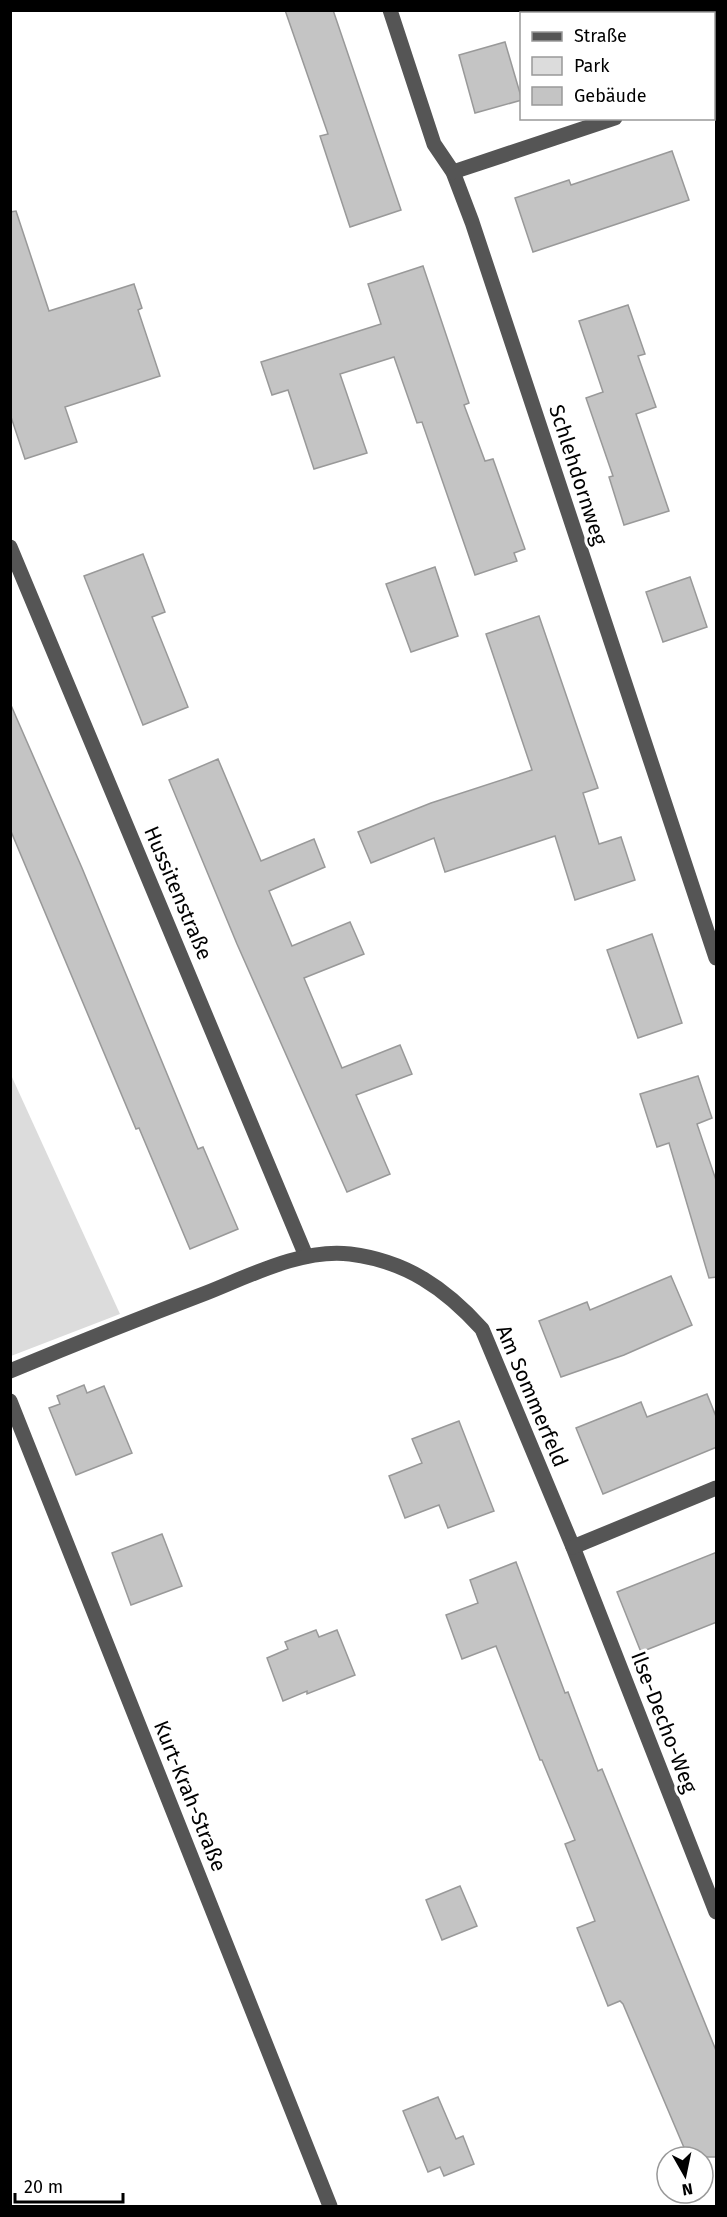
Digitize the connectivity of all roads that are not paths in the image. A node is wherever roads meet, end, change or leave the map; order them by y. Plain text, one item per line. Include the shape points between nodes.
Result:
1 (390, 10) edge
2 (609, 120) edge
3 (453, 172) junction
4 (10, 547) edge
5 (717, 957) edge
6 (306, 1256) junction
7 (10, 1371) edge
8 (10, 1401) edge
9 (717, 1488) edge
10 (573, 1547) junction
11 (716, 1910) edge
12 (330, 2206) edge

1 - 3 street, Schlehdornweg via 434,144
2 - 3 street
3 - 5 street, Schlehdornweg
4 - 6 street, Hussitenstraße
6 - 7 street, Am Sommerfeld
6 - 10 street, Am Sommerfeld via 349,1254 394,1264 428,1280 459,1303 482,1329
8 - 12 street, Kurt-Krah-Straße
9 - 10 street
10 - 11 street, Ilse-Decho-Weg

